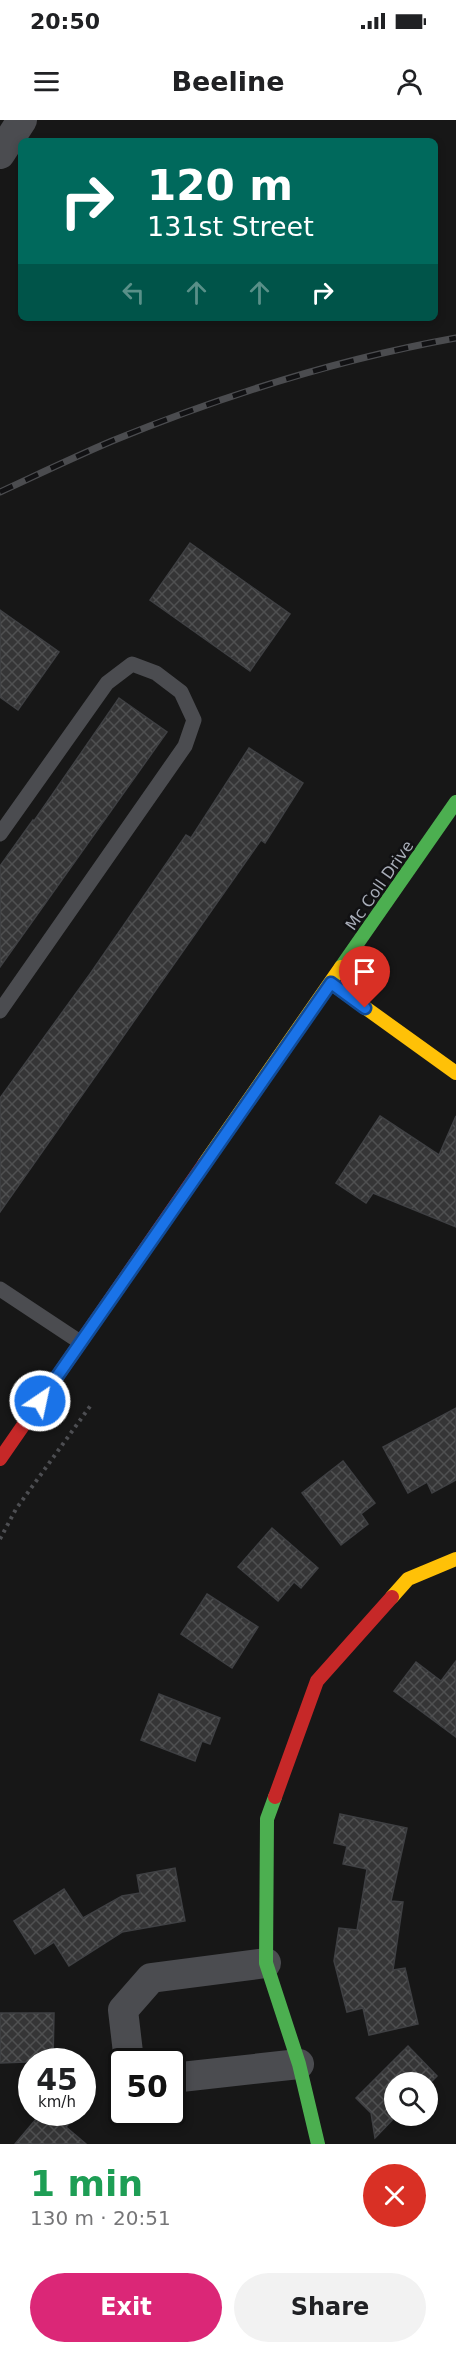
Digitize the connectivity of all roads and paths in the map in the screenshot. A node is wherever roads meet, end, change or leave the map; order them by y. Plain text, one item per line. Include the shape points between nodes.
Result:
1 (22, 120) edge
2 (0, 154) edge
3 (456, 802) edge
4 (0, 834) edge
5 (331, 983) junction
6 (0, 1011) edge
7 (456, 1073) edge
8 (0, 1289) edge
9 (80, 1342) junction
10 (91, 1405) dead end
11 (0, 1459) edge
12 (0, 1539) edge
13 (456, 1559) edge
14 (266, 1962) junction
15 (127, 2048) edge
16 (299, 2064) junction
17 (186, 2076) edge
18 (318, 2144) edge

1 - 2 street
3 - 5 street, Mc Coll Drive
4 - 6 lane via 107,683 132,664 156,673 181,693 194,720 185,746
5 - 7 street
5 - 9 street, Mc Coll Drive
8 - 9 lane
9 - 11 street, Mc Coll Drive
10 - 12 path via 16,1509
13 - 14 street via 408,1579 317,1681 267,1819
14 - 15 street via 151,1978 123,2010
14 - 16 street
16 - 17 street
16 - 18 street

